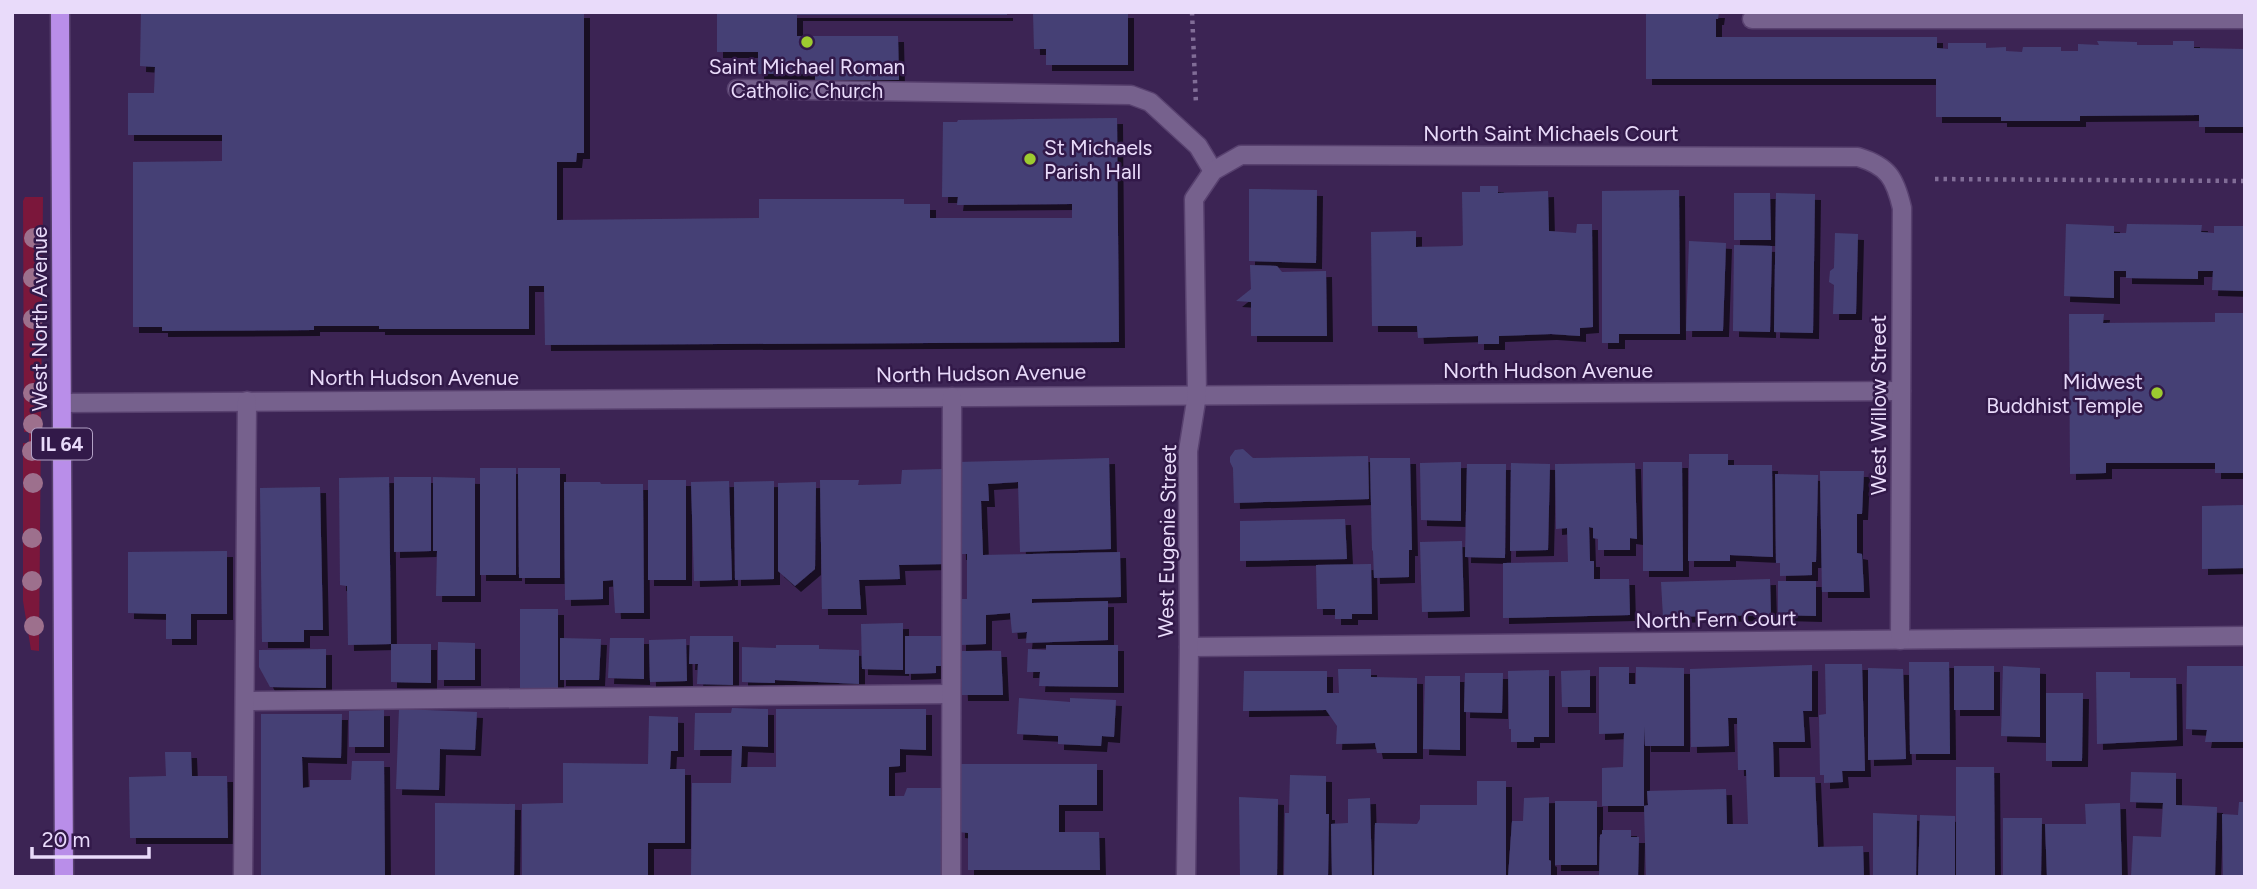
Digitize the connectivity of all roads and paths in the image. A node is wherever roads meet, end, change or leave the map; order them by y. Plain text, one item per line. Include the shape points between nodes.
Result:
1 (60, 12) edge
2 (1192, 12) edge
3 (1752, 19) dead end
4 (2245, 19) edge
5 (737, 89) dead end
6 (1198, 146) junction
7 (1213, 170) junction
8 (1888, 173) joint
9 (1934, 179) dead end
10 (2245, 181) edge
11 (1901, 391) junction
12 (1197, 395) junction
13 (952, 397) junction
14 (247, 401) junction
15 (62, 403) junction
16 (2245, 636) edge
17 (1900, 640) junction
18 (1189, 647) junction
19 (950, 694) junction
20 (245, 701) junction
21 (64, 877) edge
22 (243, 877) edge
23 (951, 877) edge
24 (1186, 877) edge

1 - 15 main road, West North Avenue / IL 64
2 - 6 path
3 - 4 street
5 - 6 street via 1131,95 1150,102
6 - 7 street
7 - 8 street, North Saint Michaels Court via 1241,155 1844,156 1874,162
7 - 12 street, West Eugenie Street via 1194,199
8 - 11 street, West Willow Street via 1902,208
9 - 10 path
11 - 12 street, North Hudson Avenue
11 - 17 street, West Willow Street
12 - 13 street, North Hudson Avenue
12 - 18 street, West Eugenie Street via 1188,451
13 - 14 street, North Hudson Avenue
13 - 19 street
14 - 15 street, North Hudson Avenue
14 - 20 street
15 - 21 main road, West North Avenue / IL 64
16 - 17 street, North Fern Court
17 - 18 street, North Fern Court
18 - 24 street, West Eugenie Street
19 - 20 street
19 - 23 street
20 - 22 street

